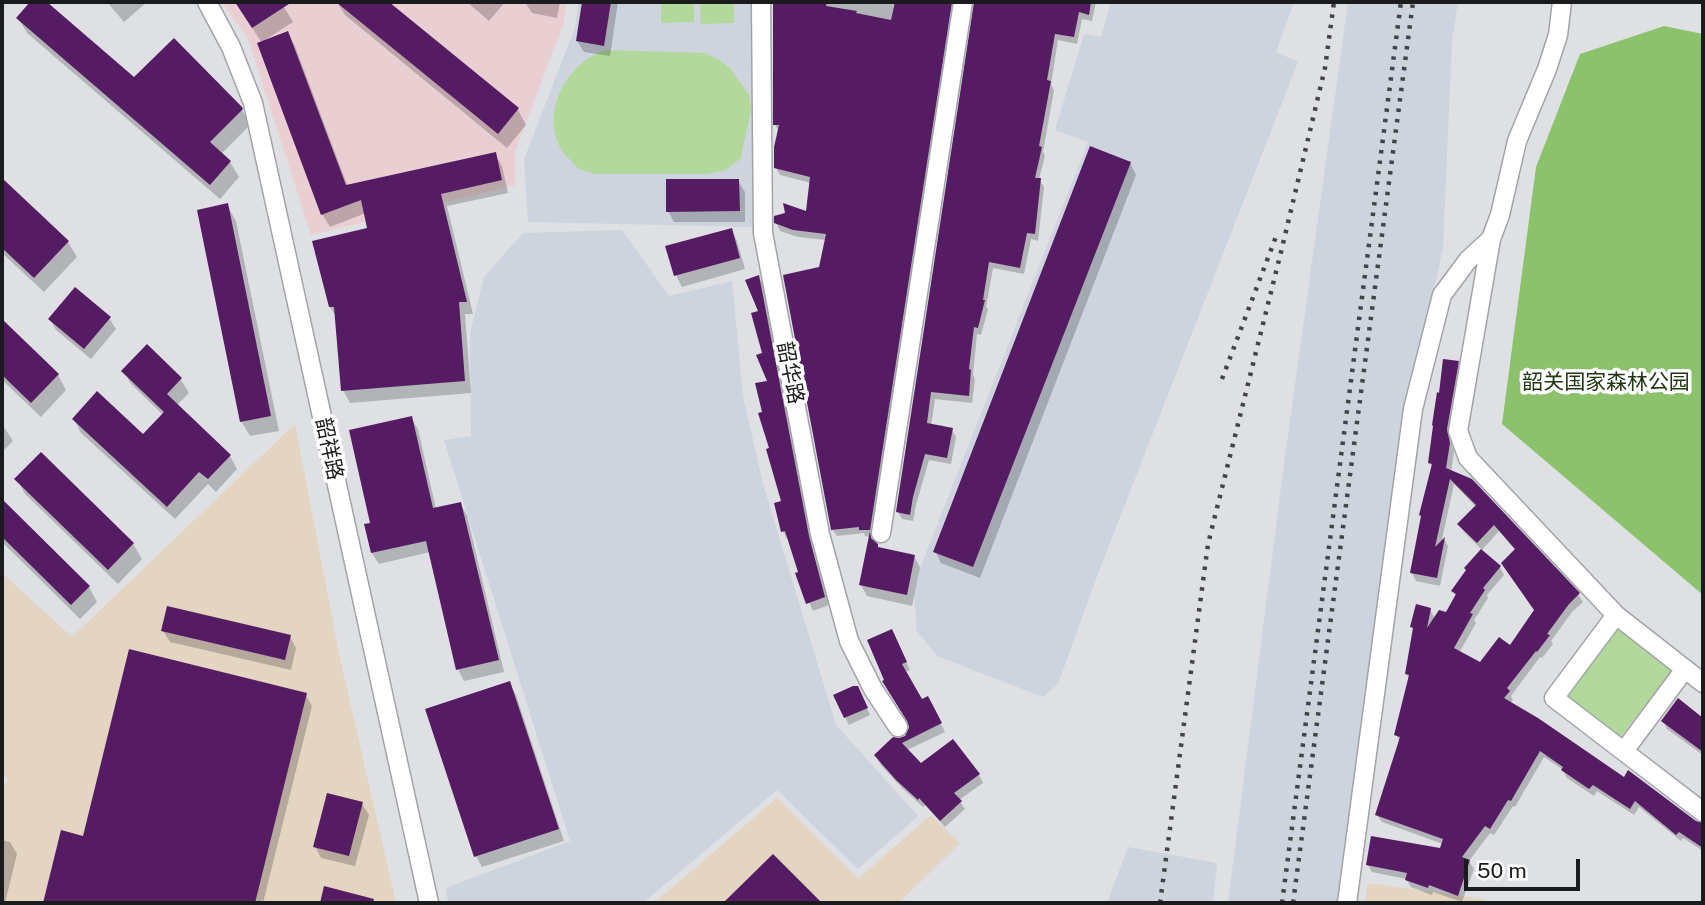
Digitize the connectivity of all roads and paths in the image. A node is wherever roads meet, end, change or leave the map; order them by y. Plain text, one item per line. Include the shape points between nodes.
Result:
1 (207, 2) edge
2 (761, 2) edge
3 (962, 2) edge
4 (1562, 2) edge
5 (1491, 239) junction
6 (881, 533) dead end
7 (1616, 615) junction
8 (1685, 669) junction
9 (1703, 682) edge
10 (898, 727) dead end
11 (1624, 751) junction
12 (1703, 812) edge
13 (429, 903) edge
14 (1347, 903) edge

1 - 13 street, 韶祥路 via 253,103
2 - 10 street, 韶华路 via 763,233 807,466 849,641
3 - 6 street
4 - 5 street via 1558,35 1517,141
5 - 7 street via 1458,431 1468,458
5 - 14 street via 1442,295 1413,408
7 - 8 street
7 - 11 street via 1554,698
8 - 9 street
8 - 11 street
11 - 12 street

